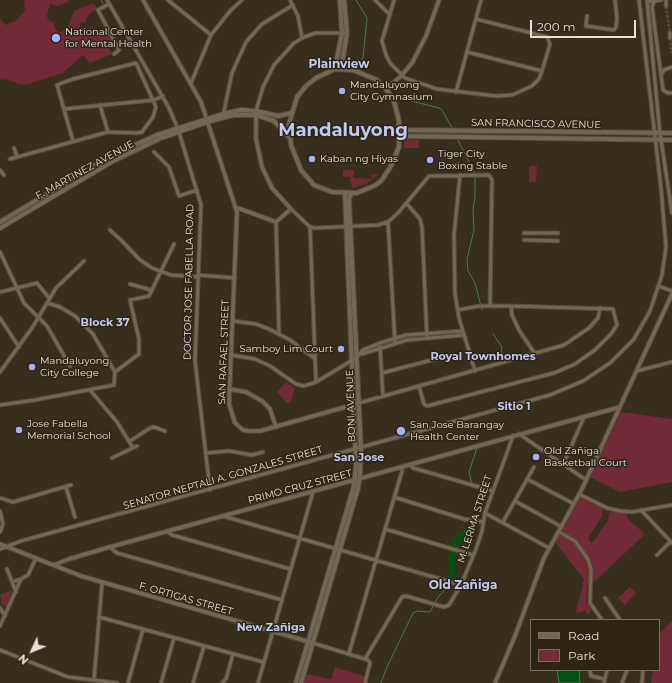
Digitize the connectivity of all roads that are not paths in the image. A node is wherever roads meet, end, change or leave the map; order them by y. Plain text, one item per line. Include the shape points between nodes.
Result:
1 (106, 0) edge
2 (143, 0) edge
3 (168, 0) edge
4 (233, 0) edge
5 (242, 0) edge
6 (290, 0) edge
7 (340, 0) edge
8 (344, 0) edge
9 (375, 0) edge
10 (394, 0) edge
11 (439, 0) edge
12 (481, 0) edge
13 (615, 0) edge
14 (639, 0) edge
15 (655, 0) edge
16 (661, 0) edge
17 (666, 0) edge
18 (647, 1) edge
19 (238, 3) junction
20 (109, 4) junction
21 (293, 4) junction
22 (666, 6) tunnel mouth
23 (390, 14) junction
24 (587, 16) dead end
25 (476, 19) junction
26 (345, 33) junction
27 (670, 34) dead end
28 (211, 35) junction
29 (302, 38) junction
30 (670, 38) dead end
31 (467, 52) junction
32 (114, 54) dead end
33 (672, 67) edge
34 (335, 69) junction
35 (341, 69) junction
36 (542, 72) junction
37 (661, 75) junction
38 (401, 76) junction
39 (191, 83) junction
40 (386, 89) junction
41 (456, 92) junction
42 (672, 93) edge
43 (163, 96) junction
44 (154, 100) junction
45 (100, 105) junction
46 (64, 109) junction
47 (256, 113) junction
48 (291, 113) junction
49 (223, 116) junction
50 (207, 121) junction
51 (400, 127) junction
52 (178, 131) junction
53 (108, 132) junction
54 (653, 133) junction
55 (660, 133) junction
56 (672, 133) edge
57 (400, 136) junction
58 (289, 137) junction
59 (662, 139) junction
60 (654, 140) junction
61 (672, 140) edge
62 (73, 141) junction
63 (14, 148) dead end
64 (154, 152) dead end
65 (17, 156) junction
66 (10, 159) dead end
67 (0, 170) edge
68 (4, 174) dead end
69 (460, 175) junction
70 (197, 190) junction
71 (345, 193) junction
72 (351, 193) junction
73 (407, 204) junction
74 (235, 206) junction
75 (291, 209) junction
76 (672, 213) edge
77 (0, 222) edge
78 (276, 222) junction
79 (388, 222) junction
80 (310, 227) junction
81 (348, 227) junction
82 (0, 228) edge
83 (110, 230) dead end
84 (524, 233) dead end
85 (558, 233) dead end
86 (524, 240) dead end
87 (558, 241) dead end
88 (174, 244) dead end
89 (0, 252) edge
90 (84, 261) dead end
91 (160, 272) junction
92 (198, 276) junction
93 (235, 278) junction
94 (130, 284) dead end
95 (658, 286) junction
96 (17, 288) junction
97 (150, 290) junction
98 (0, 292) edge
99 (672, 293) edge
100 (50, 298) junction
101 (47, 303) junction
102 (490, 306) junction
103 (511, 306) junction
104 (600, 308) junction
105 (458, 310) junction
106 (0, 318) edge
107 (38, 318) junction
108 (233, 321) junction
109 (463, 331) junction
110 (427, 332) junction
111 (279, 334) junction
112 (464, 335) junction
113 (395, 338) junction
114 (427, 338) junction
115 (395, 343) junction
116 (19, 347) junction
117 (380, 347) junction
118 (362, 354) junction
119 (535, 354) junction
120 (231, 355) junction
121 (451, 356) dead end
122 (314, 358) junction
123 (354, 359) junction
124 (672, 362) edge
125 (70, 366) dead end
126 (475, 371) junction
127 (637, 371) junction
128 (0, 372) edge
129 (115, 372) junction
130 (382, 373) junction
131 (316, 382) junction
132 (419, 386) junction
133 (230, 389) junction
134 (90, 390) junction
135 (383, 396) junction
136 (357, 403) junction
137 (0, 404) edge
138 (620, 407) junction
139 (584, 417) junction
140 (276, 427) junction
141 (165, 431) dead end
142 (519, 434) junction
143 (513, 436) junction
144 (130, 441) junction
145 (137, 446) dead end
146 (133, 448) junction
147 (359, 448) junction
148 (262, 452) dead end
149 (205, 453) junction
150 (112, 458) dead end
151 (410, 464) junction
152 (563, 465) junction
153 (401, 467) junction
154 (534, 467) dead end
155 (527, 479) junction
156 (357, 480) junction
157 (586, 480) junction
158 (71, 486) dead end
159 (66, 487) junction
160 (210, 490) junction
161 (493, 491) junction
162 (313, 492) junction
163 (579, 494) junction
164 (394, 497) junction
165 (0, 498) edge
166 (515, 500) junction
167 (574, 504) junction
168 (671, 507) edge
169 (641, 510) junction
170 (0, 511) edge
171 (485, 513) junction
172 (75, 516) dead end
173 (223, 516) junction
174 (483, 522) junction
175 (503, 522) junction
176 (562, 526) junction
177 (385, 529) junction
178 (167, 531) junction
179 (0, 532) edge
180 (559, 532) junction
181 (299, 538) junction
182 (671, 542) edge
183 (0, 544) edge
184 (7, 546) junction
185 (110, 547) junction
186 (549, 548) junction
187 (337, 549) junction
188 (0, 550) edge
189 (473, 555) junction
190 (657, 555) dead end
191 (36, 558) junction
192 (376, 560) junction
193 (54, 565) junction
194 (7, 569) dead end
195 (290, 569) junction
196 (21, 579) junction
197 (12, 582) junction
198 (102, 583) junction
199 (461, 585) junction
200 (16, 592) junction
201 (605, 598) dead end
202 (282, 600) junction
203 (0, 608) edge
204 (5, 616) junction
205 (99, 617) junction
206 (601, 619) edge
207 (619, 619) edge
208 (0, 626) edge
209 (143, 629) junction
210 (273, 631) junction
211 (174, 638) junction
212 (311, 642) junction
213 (204, 646) junction
214 (0, 650) edge
215 (348, 653) junction
216 (233, 654) junction
217 (365, 658) junction
218 (263, 662) junction
219 (590, 671) edge
220 (607, 671) edge
221 (627, 671) edge
222 (643, 671) edge
223 (94, 680) junction
224 (80, 681) edge
225 (604, 681) edge
226 (116, 683) edge
227 (128, 683) edge
228 (161, 683) edge
229 (193, 683) edge
230 (222, 683) edge
231 (258, 683) edge
232 (296, 683) edge
233 (301, 683) edge
234 (365, 683) edge
235 (495, 683) edge
236 (622, 683) edge
237 (642, 683) edge

1 - 20 street, DOCTOR JOSE FABELLA ROAD
2 - 39 street, SAN RAFAEL STREET
3 - 28 street
4 - 19 street
5 - 19 street
6 - 21 street
7 - 26 main road
8 - 26 main road
9 - 23 street
10 - 23 street
11 - 38 street via 421,47
12 - 25 street
13 - 24 street via 617,19 614,30 586,26
14 - 54 street, SENATOR NEPTALI A. GONZALES STREET
15 - 16 street
15 - 18 street
15 - 37 street via 652,7
17 - 22 street
18 - 55 street
19 - 28 street
20 - 32 street via 98,10 119,50
20 - 43 street, DOCTOR JOSE FABELLA ROAD
21 - 29 street
21 - 49 street via 262,24 246,42 232,73
23 - 38 street via 383,34 383,47 390,63
25 - 31 street
25 - 36 street via 547,37 550,44
26 - 29 street via 315,33
26 - 34 main road
26 - 35 main road
27 - 30 street
28 - 39 street
29 - 47 street via 283,53 274,65 263,87
31 - 36 street
31 - 41 street
33 - 37 street via 664,70
34 - 35 main road
34 - 48 main road via 306,86 297,97
35 - 40 main road via 367,75
36 - 41 street via 532,86 512,95
37 - 42 street via 663,90 668,94
38 - 40 street
38 - 41 street via 427,87
39 - 50 street, SAN RAFAEL STREET
40 - 51 main road via 397,110
43 - 44 street
43 - 52 street, DOCTOR JOSE FABELLA ROAD
44 - 45 street
44 - 46 street via 136,63 58,84 56,86
44 - 53 street via 156,109 142,132
45 - 46 street
45 - 53 street
46 - 62 street
47 - 48 main road, F. MARTINEZ AVENUE via 274,116
47 - 49 main road, F. MARTINEZ AVENUE
47 - 58 main road, F. MARTINEZ AVENUE via 274,121
47 - 75 street via 256,139 262,167 272,188
48 - 58 main road
49 - 50 main road, F. MARTINEZ AVENUE
50 - 52 main road, F. MARTINEZ AVENUE
50 - 74 street, SAN RAFAEL STREET
51 - 54 main road, SAN FRANCISCO AVENUE via 405,130
51 - 57 main road
52 - 70 street, DOCTOR JOSE FABELLA ROAD
52 - 77 main road, F. MARTINEZ AVENUE via 157,135 111,156
52 - 82 main road, F. MARTINEZ AVENUE via 113,161
53 - 62 street
54 - 55 main road, SAN FRANCISCO AVENUE
54 - 60 street, SENATOR NEPTALI A. GONZALES STREET
55 - 56 main road, SAN FRANCISCO AVENUE
55 - 59 street
57 - 60 main road, SAN FRANCISCO AVENUE
57 - 72 main road via 396,156 382,180 364,191
58 - 71 main road via 295,158 310,181 326,190
59 - 60 main road, SAN FRANCISCO AVENUE
59 - 61 main road, SAN FRANCISCO AVENUE
59 - 76 street
60 - 95 street, SENATOR NEPTALI A. GONZALES STREET via 666,247
62 - 65 street
63 - 65 street
64 - 70 street via 169,167 179,196
65 - 66 street
67 - 68 street
69 - 73 street via 429,176
69 - 102 street via 489,175 492,180
69 - 105 street via 454,234 454,287
70 - 92 street, DOCTOR JOSE FABELLA ROAD via 201,205
71 - 72 main road
71 - 81 main road, BONI AVENUE
72 - 81 main road, BONI AVENUE
73 - 79 street
73 - 110 street via 420,219 422,227
74 - 78 street
74 - 93 street, SAN RAFAEL STREET
75 - 78 street
75 - 80 street
78 - 111 street
79 - 81 street
79 - 113 street
80 - 81 street
80 - 122 street
81 - 123 main road, BONI AVENUE
83 - 91 street via 145,264
84 - 85 street
86 - 87 street
88 - 91 street
89 - 96 street
90 - 100 street via 56,288
91 - 92 street
91 - 97 street
92 - 93 street
92 - 149 street, DOCTOR JOSE FABELLA ROAD via 195,361
93 - 108 street, SAN RAFAEL STREET
94 - 97 street
95 - 99 street
95 - 147 street, SENATOR NEPTALI A. GONZALES STREET via 650,311 634,339 610,363 583,381 550,395
96 - 98 street
96 - 100 street via 37,283
96 - 107 street via 27,308
97 - 129 street via 148,297 130,302 139,340 139,354
99 - 127 street
100 - 101 street
101 - 107 street
101 - 129 street via 66,310 86,327 101,345
102 - 103 street
102 - 105 street
103 - 104 street
103 - 119 street via 519,330
104 - 119 street, SAN RAFAEL STREET via 598,318 578,337 564,345
104 - 132 street via 613,308 617,325 612,334 584,358 554,373 426,406
105 - 109 street
106 - 116 street
107 - 116 street
107 - 125 street via 54,336
108 - 111 street via 256,324
108 - 120 street, SAN RAFAEL STREET
109 - 110 street
109 - 112 street
110 - 113 street
110 - 114 street
111 - 122 street
112 - 114 street
112 - 126 street
113 - 115 street
113 - 118 street via 372,345 363,350
114 - 115 street
115 - 117 street
116 - 128 street
117 - 118 street
117 - 130 street
118 - 123 street
119 - 126 street, SAN RAFAEL STREET
120 - 131 street via 255,359 296,384 304,386
120 - 133 street, SAN RAFAEL STREET
121 - 130 street
122 - 131 street
123 - 131 street
123 - 136 main road, BONI AVENUE
124 - 127 street
126 - 132 street, SAN RAFAEL STREET
127 - 138 street
129 - 134 street via 114,385
130 - 135 street
132 - 135 street, SAN RAFAEL STREET
133 - 140 street via 246,392 262,401 270,409
133 - 140 street, SAN RAFAEL STREET via 230,411 239,427 249,432
134 - 137 street
134 - 144 street
135 - 136 street, SAN RAFAEL STREET
136 - 140 street, SAN RAFAEL STREET
136 - 147 main road, BONI AVENUE
138 - 139 street, PRIMO CRUZ STREET
138 - 157 street
139 - 142 street, PRIMO CRUZ STREET
139 - 152 street
141 - 144 street via 150,428
142 - 143 street, PRIMO CRUZ STREET
142 - 152 street
143 - 151 street, PRIMO CRUZ STREET
143 - 161 street, M. LERMA STREET
144 - 146 street
145 - 146 street
146 - 150 street
147 - 156 main road, BONI AVENUE
147 - 160 street, SENATOR NEPTALI A. GONZALES STREET
148 - 149 street via 252,455 229,451
149 - 160 street, DOCTOR JOSE FABELLA ROAD
151 - 153 street, PRIMO CRUZ STREET
151 - 161 street via 413,468
152 - 157 street
153 - 156 street, PRIMO CRUZ STREET
153 - 164 street
154 - 155 street
155 - 166 street
155 - 167 street
156 - 162 street, PRIMO CRUZ STREET
156 - 187 main road, BONI AVENUE
157 - 163 street
158 - 159 street
159 - 165 street via 13,502
159 - 172 street
160 - 184 street, SENATOR NEPTALI A. GONZALES STREET
161 - 171 street, M. LERMA STREET
162 - 173 street, PRIMO CRUZ STREET
162 - 181 street
163 - 167 street
163 - 169 street via 607,508 628,512
164 - 174 street via 464,519
164 - 177 street
166 - 175 street
166 - 176 street
167 - 176 street
168 - 169 street
169 - 182 street
170 - 179 street via 3,524
171 - 174 street, M. LERMA STREET
171 - 175 street
173 - 178 street, PRIMO CRUZ STREET
173 - 181 street
174 - 189 street, M. LERMA STREET
175 - 186 street
176 - 180 street
177 - 189 street
177 - 192 street
178 - 185 street, PRIMO CRUZ STREET
178 - 195 street via 172,535
180 - 186 street
180 - 206 street via 575,541 590,561 590,603
181 - 187 street
181 - 195 street
182 - 190 street
183 - 184 street, F. ORTIGAS STREET
184 - 188 street, SENATOR NEPTALI A. GONZALES STREET
184 - 191 street, F. ORTIGAS STREET
185 - 193 street, PRIMO CRUZ STREET
185 - 202 street via 117,553
186 - 235 street
187 - 192 street
187 - 212 main road, BONI AVENUE
189 - 199 street, M. LERMA STREET
191 - 193 street, F. ORTIGAS STREET
191 - 196 street via 28,575
192 - 199 street
192 - 215 street
193 - 198 street, F. ORTIGAS STREET
194 - 197 street
195 - 202 street
196 - 197 street
196 - 200 street
197 - 200 street
198 - 205 street
198 - 210 street, F. ORTIGAS STREET
199 - 217 street, M. LERMA STREET via 449,605 444,607 402,597
200 - 204 street
201 - 207 street
202 - 210 street
203 - 204 street
204 - 208 street
205 - 209 street
205 - 223 street
209 - 211 street
209 - 227 street
210 - 212 street, F. ORTIGAS STREET
210 - 218 street
211 - 213 street
211 - 228 street
212 - 215 street, F. ORTIGAS STREET
212 - 232 main road, BONI AVENUE
212 - 233 main road, BONI AVENUE
213 - 216 street
213 - 229 street
214 - 224 street
215 - 217 street, F. ORTIGAS STREET
216 - 218 street
216 - 230 street via 226,679
217 - 234 street, F. ORTIGAS STREET via 370,661
218 - 231 street
219 - 225 street via 591,676
220 - 225 street
221 - 236 street
222 - 237 street
223 - 224 street
223 - 226 street

